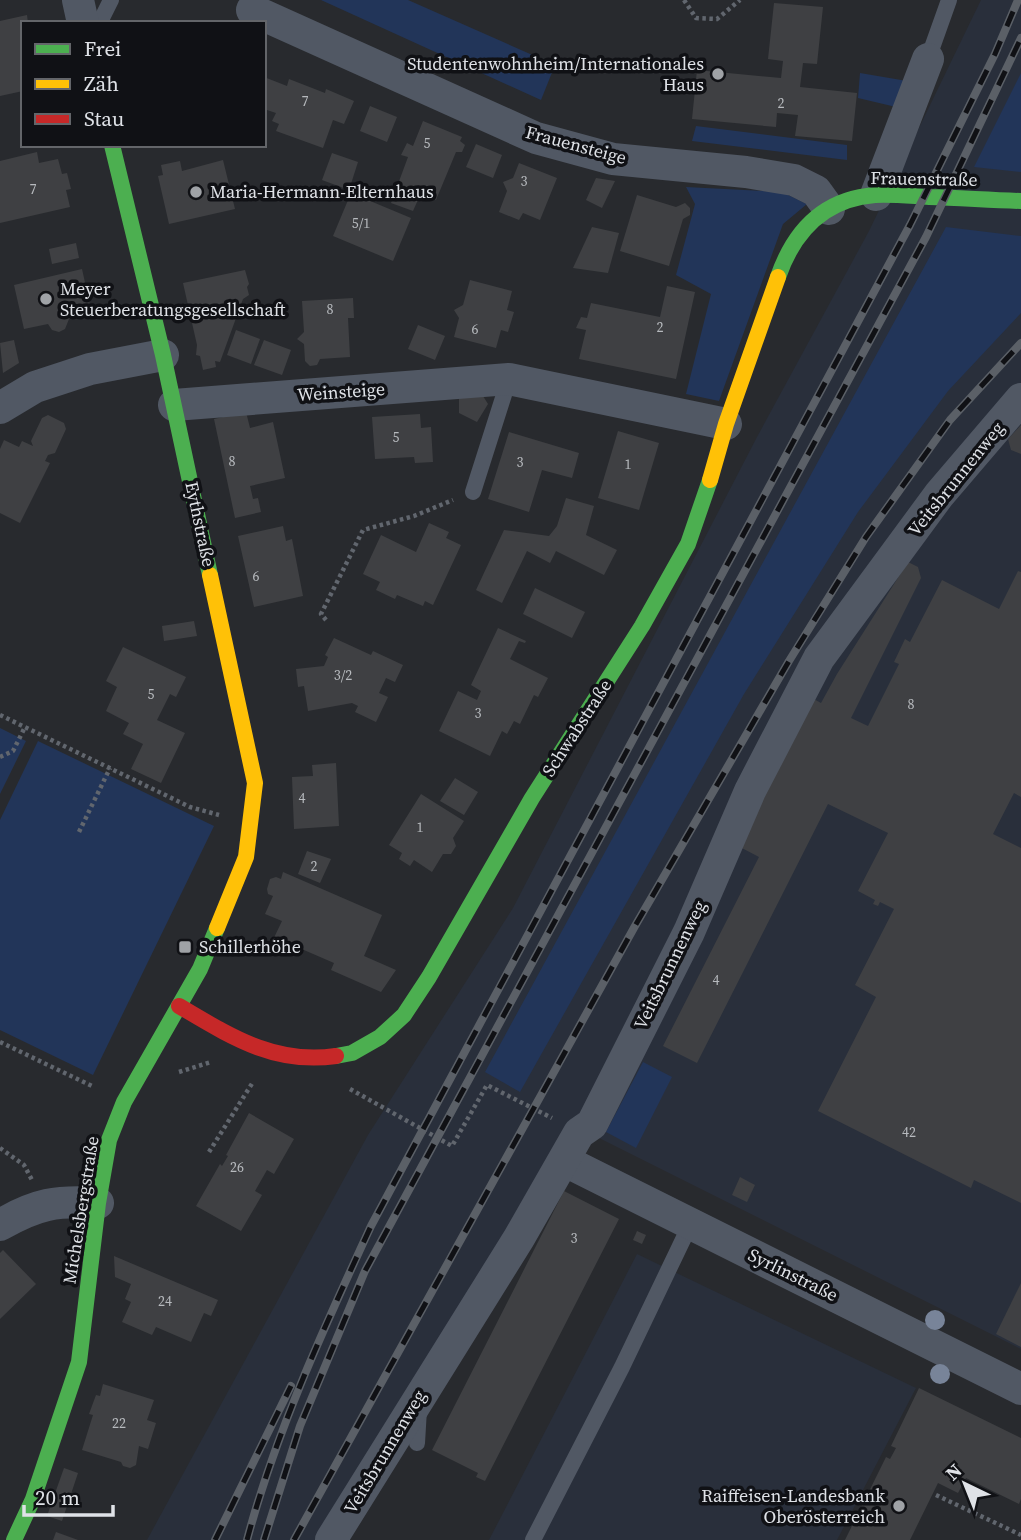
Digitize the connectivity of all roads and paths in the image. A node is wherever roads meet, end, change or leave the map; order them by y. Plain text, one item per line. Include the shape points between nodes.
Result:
1 (78, 0) edge
2 (111, 0) edge
3 (684, 0) edge
4 (740, 0) edge
5 (949, 0) edge
6 (252, 10) dead end
7 (83, 21) edge
8 (100, 21) edge
9 (928, 59) joint
10 (112, 147) edge
11 (876, 195) junction
12 (1021, 201) edge
13 (829, 209) junction
14 (163, 355) junction
15 (509, 379) junction
16 (1021, 399) edge
17 (174, 405) junction
18 (0, 408) edge
19 (726, 424) junction
20 (473, 492) joint
21 (326, 620) dead end
22 (0, 715) edge
23 (25, 727) junction
24 (0, 757) edge
25 (110, 768) junction
26 (251, 823) junction
27 (79, 832) dead end
28 (228, 903) joint
29 (179, 1006) junction
30 (0, 1042) edge
31 (256, 1077) dead end
32 (342, 1085) dead end
33 (93, 1087) dead end
34 (558, 1122) dead end
35 (0, 1148) edge
36 (209, 1152) dead end
37 (565, 1161) junction
38 (98, 1203) junction
39 (46, 1205) junction
40 (0, 1224) edge
41 (690, 1225) junction
42 (1021, 1389) edge
43 (419, 1396) junction
44 (417, 1443) dead end
45 (936, 1495) dead end
46 (1021, 1535) edge
47 (14, 1540) edge
48 (331, 1540) edge
49 (533, 1540) edge

1 - 7 street
2 - 8 lane
3 - 4 path via 696,18 717,19
5 - 9 lane
6 - 13 street, Frauensteige via 536,138 612,159 794,180 816,191
9 - 11 street
10 - 14 street, Eythstraße
11 - 12 street, Frauenstraße
11 - 13 street, Frauenstraße
13 - 19 street, Schwabstraße via 807,224 786,254
14 - 17 street, Eythstraße
14 - 18 street via 90,369 35,387
15 - 17 street, Weinsteige
15 - 19 street, Weinsteige
15 - 20 lane
16 - 37 street, Veitsbrunnenweg via 939,495 819,658 750,791 689,932 592,1124 579,1133
17 - 26 street, Eythstraße via 255,783
19 - 29 street, Schwabstraße via 688,544 404,1015 380,1037 352,1053 320,1058 277,1055 227,1034
20 - 21 path via 363,530 321,614
22 - 23 path
23 - 24 path via 13,751
23 - 25 path
25 - 26 path via 190,807
25 - 27 path
26 - 28 street, Eythstraße via 246,857
28 - 29 street, Michelsbergstraße
29 - 38 street, Michelsbergstraße via 124,1102 109,1140
30 - 33 path
31 - 36 path
32 - 34 path via 452,1146 487,1085
35 - 39 path via 24,1165
37 - 41 street, Syrlinstraße
37 - 43 street, Veitsbrunnenweg
38 - 39 street
38 - 47 street, Michelsbergstraße via 79,1362 33,1499
39 - 40 street
41 - 42 street, Syrlinstraße
41 - 49 lane
43 - 44 lane
43 - 48 street, Veitsbrunnenweg
45 - 46 path

